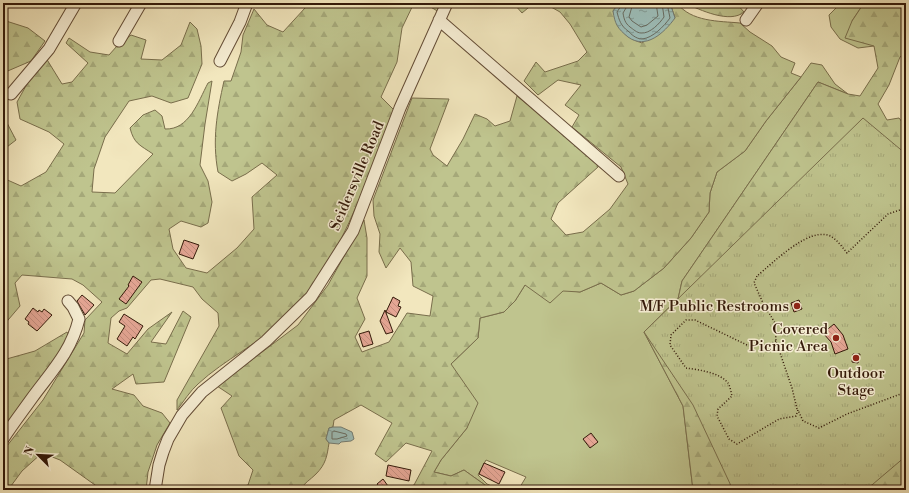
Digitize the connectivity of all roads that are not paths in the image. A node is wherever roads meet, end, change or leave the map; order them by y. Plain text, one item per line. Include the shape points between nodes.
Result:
1 (76, 3) edge
2 (141, 3) edge
3 (247, 3) edge
4 (447, 3) edge
5 (758, 3) edge
6 (439, 20) junction
7 (746, 20) dead end
8 (119, 41) dead end
9 (220, 61) dead end
10 (11, 94) dead end
11 (619, 176) dead end
12 (68, 301) dead end
13 (3, 439) edge
14 (155, 490) edge

1 - 10 street via 49,49
2 - 8 street
3 - 9 street
4 - 6 street, Seidersville Road
5 - 7 street
6 - 11 street
6 - 14 street, Seidersville Road via 400,108 353,230 311,297 266,341 202,392 182,415 163,452
12 - 13 street via 79,319 70,345

